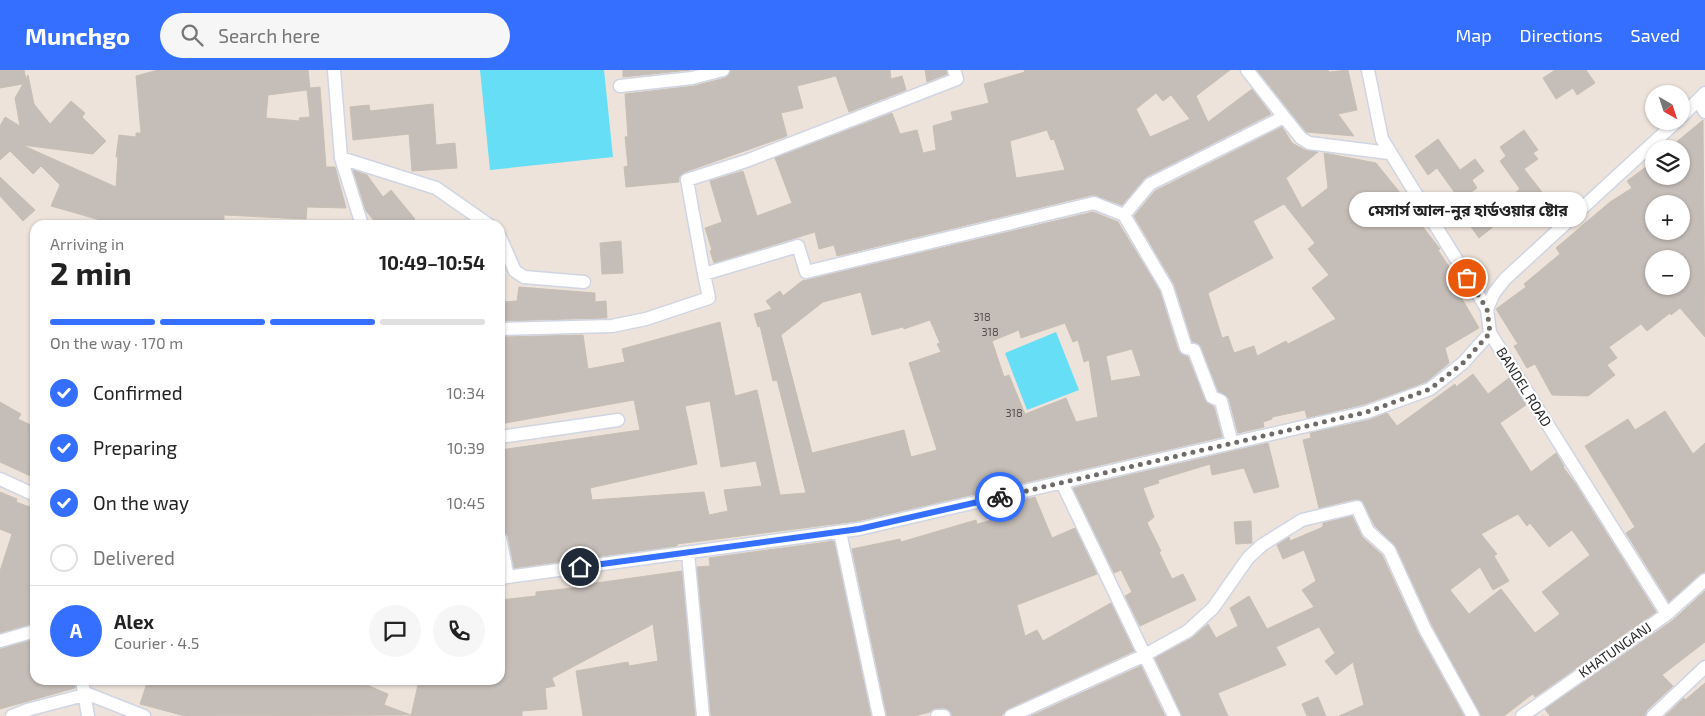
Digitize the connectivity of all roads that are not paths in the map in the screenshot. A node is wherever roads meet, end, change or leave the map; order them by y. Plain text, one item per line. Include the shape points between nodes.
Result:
1 (334, 70) edge
2 (723, 70) edge
3 (954, 70) edge
4 (1247, 70) edge
5 (1368, 70) edge
6 (620, 86) dead end
7 (1702, 97) edge
8 (1690, 108) edge
9 (1705, 112) edge
10 (1284, 117) junction
11 (1667, 130) edge
12 (1389, 153) junction
13 (341, 158) junction
14 (1124, 215) junction
15 (360, 220) edge
16 (482, 220) edge
17 (505, 249) edge
18 (704, 274) junction
19 (584, 282) dead end
20 (1487, 309) junction
21 (505, 329) edge
22 (1490, 333) junction
23 (618, 420) dead end
24 (505, 436) edge
25 (1232, 443) junction
26 (0, 479) edge
27 (1062, 483) junction
28 (30, 494) edge
29 (840, 532) junction
30 (688, 553) junction
31 (505, 578) edge
32 (1705, 580) edge
33 (1667, 614) junction
34 (30, 632) edge
35 (0, 641) edge
36 (1144, 656) junction
37 (1705, 667) edge
38 (82, 685) edge
39 (82, 694) junction
40 (12, 716) edge
41 (88, 716) edge
42 (144, 716) edge
43 (703, 716) edge
44 (879, 716) edge
45 (937, 716) edge
46 (944, 716) edge
47 (1011, 716) edge
48 (1174, 716) edge
49 (1473, 716) edge
50 (1522, 716) edge
51 (1653, 716) edge

1 - 13 street
2 - 6 street via 692,78
3 - 18 street via 957,80 746,161 687,180
4 - 10 street
5 - 12 street, BANDEL ROAD via 1382,140
7 - 8 street
7 - 9 street
10 - 12 street via 1309,143
10 - 14 street via 1150,184
11 - 20 street via 1505,279
12 - 20 street, BANDEL ROAD
13 - 15 street
13 - 16 street via 436,188
14 - 18 street via 1094,203 806,272 798,246
14 - 25 street via 1167,288 1186,348 1194,350 1212,397 1221,401
17 - 19 street via 514,271 524,277
18 - 21 street via 709,298 646,319 612,326
20 - 22 street, BANDEL ROAD
22 - 25 street via 1463,363 1430,389 1367,412
22 - 33 street, BANDEL ROAD
23 - 24 street
25 - 27 street
26 - 28 street
27 - 29 street
27 - 36 street
29 - 30 street
29 - 44 street
30 - 31 street
30 - 43 street
32 - 33 street, KHATUNGANJ
33 - 50 street, KHATUNGANJ
34 - 35 street
36 - 47 street
36 - 48 street
36 - 49 street via 1188,631 1213,608 1248,558 1262,545 1302,520 1357,507 1368,531 1389,550 1425,629
37 - 51 street
38 - 39 street
39 - 40 street
39 - 41 street
39 - 42 street
45 - 46 street

